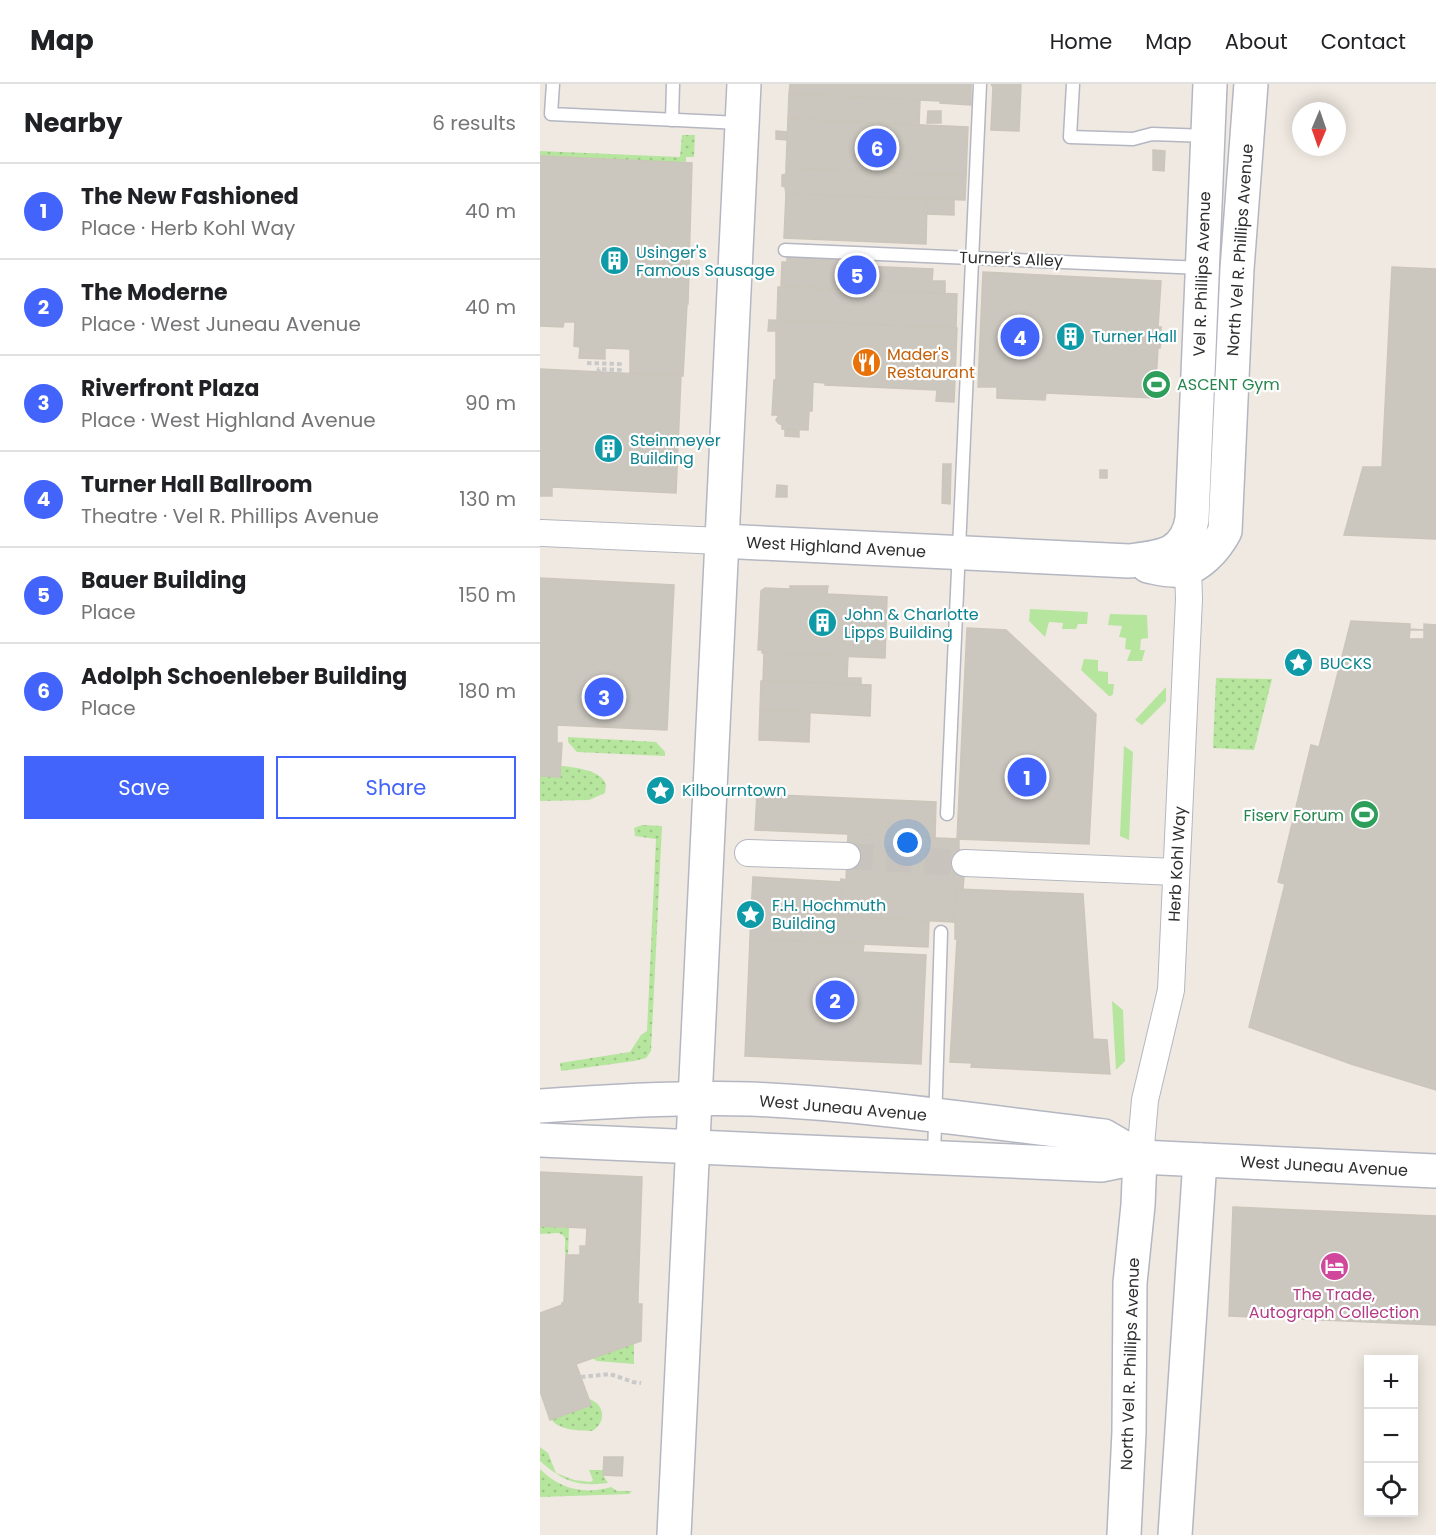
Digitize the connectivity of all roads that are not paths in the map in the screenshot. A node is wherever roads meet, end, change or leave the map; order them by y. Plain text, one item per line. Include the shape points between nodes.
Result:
1 (553, 84) edge
2 (673, 84) edge
3 (744, 84) edge
4 (980, 84) edge
5 (1073, 84) edge
6 (1210, 84) edge
7 (1251, 84) edge
8 (672, 120) junction
9 (742, 123) junction
10 (1208, 136) junction
11 (785, 250) dead end
12 (972, 258) junction
13 (1220, 268) junction
14 (1192, 519) joint
15 (542, 533) dead end
16 (721, 542) junction
17 (960, 553) junction
18 (1129, 561) junction
19 (1188, 568) junction
20 (947, 814) dead end
21 (748, 853) dead end
22 (847, 856) tunnel mouth
23 (965, 863) tunnel mouth
24 (1176, 872) junction
25 (941, 932) dead end
26 (695, 1098) junction
27 (540, 1106) edge
28 (935, 1116) junction
29 (540, 1140) edge
30 (693, 1147) junction
31 (1140, 1157) junction
32 (934, 1158) junction
33 (1200, 1160) junction
34 (1436, 1171) edge
35 (1129, 1432) junction
36 (1182, 1436) junction
37 (674, 1535) edge
38 (1124, 1535) edge
39 (1175, 1535) edge

1 - 8 lane via 551,114
2 - 8 lane
3 - 9 street
4 - 12 lane
5 - 10 lane via 1070,137
6 - 10 street
7 - 13 street, North Vel R. Phillips Avenue
8 - 9 lane
9 - 16 street
10 - 13 street, Vel R. Phillips Avenue
11 - 12 lane, Turner's Alley
12 - 13 lane, Turner's Alley
12 - 17 lane
13 - 14 street, Vel R. Phillips Avenue
13 - 19 street, North Vel R. Phillips Avenue via 1226,523 1216,545
14 - 18 street, West Highland Avenue via 1188,534 1176,549 1157,557
15 - 16 street, West Highland Avenue
16 - 17 street, West Highland Avenue
16 - 26 street
17 - 18 street, West Highland Avenue
17 - 20 lane
18 - 19 street, West Highland Avenue via 1169,570
19 - 24 street, Herb Kohl Way via 1190,599
21 - 22 street
23 - 24 street
24 - 31 street, Herb Kohl Way via 1171,990 1145,1100
25 - 28 lane
26 - 27 street, West Juneau Avenue
26 - 28 street, West Juneau Avenue via 826,1104
26 - 30 street
28 - 31 street, West Juneau Avenue via 1104,1136
28 - 32 lane
29 - 30 street, West Juneau Avenue
30 - 32 street, West Juneau Avenue
30 - 37 street
31 - 32 street, West Juneau Avenue via 1101,1165
31 - 33 street, West Juneau Avenue
31 - 35 street, North Vel R. Phillips Avenue via 1130,1283
33 - 34 street, West Juneau Avenue
33 - 36 street
35 - 36 street
35 - 38 street, North Vel R. Phillips Avenue
36 - 39 street

